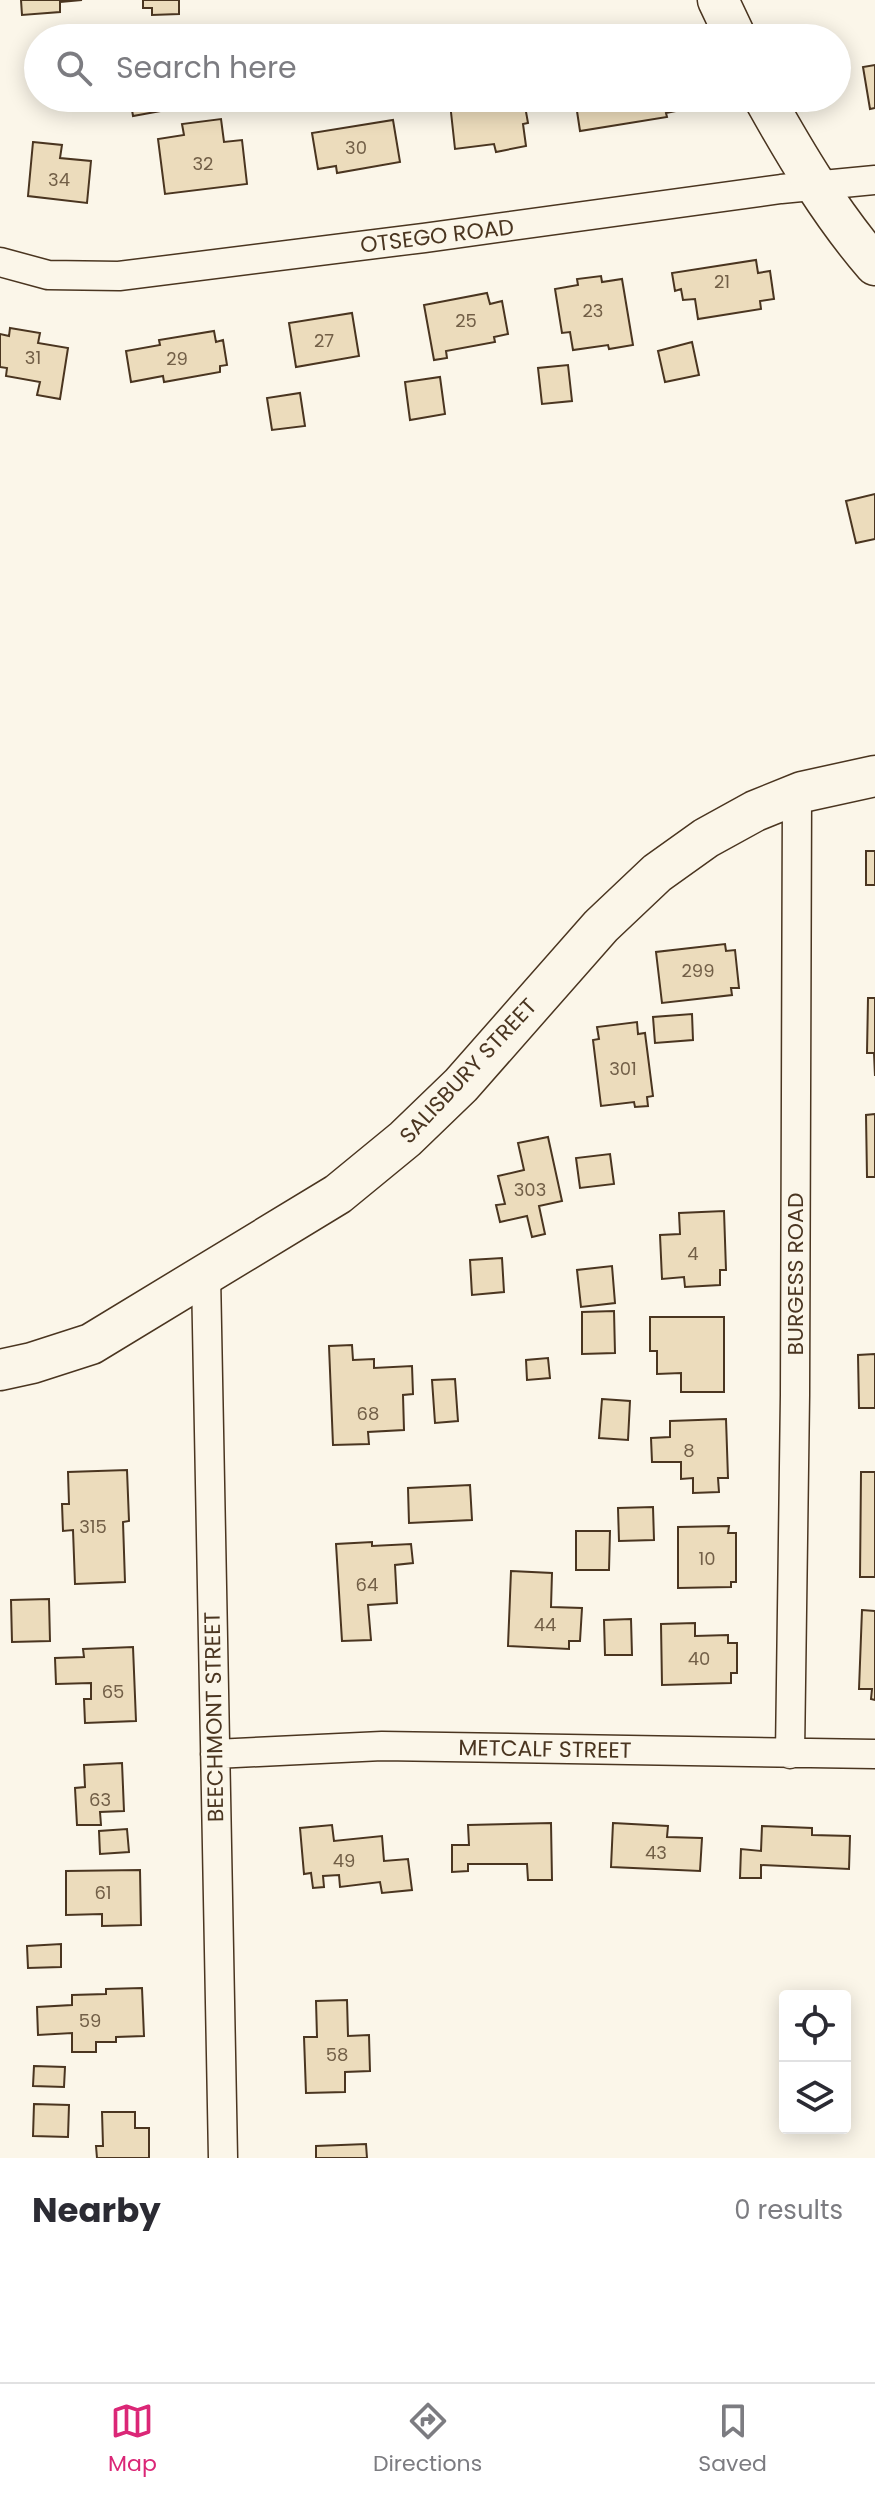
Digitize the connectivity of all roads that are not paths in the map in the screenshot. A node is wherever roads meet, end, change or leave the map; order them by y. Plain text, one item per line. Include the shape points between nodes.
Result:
1 (718, 0) edge
2 (729, 24) edge
3 (772, 112) edge
4 (875, 180) edge
5 (815, 185) junction
6 (0, 262) edge
7 (875, 265) edge
8 (875, 776) edge
9 (797, 794) junction
10 (206, 1275) junction
11 (0, 1370) edge
12 (215, 1754) junction
13 (790, 1754) junction
14 (875, 1754) edge
15 (223, 2158) edge

1 - 2 main road
3 - 5 main road
4 - 5 street, OTSEGO ROAD
5 - 6 street, OTSEGO ROAD via 119,276 48,275
5 - 7 main road
8 - 9 main road, SALISBURY STREET
9 - 10 main road, SALISBURY STREET via 732,822 657,873 601,926 461,1085 405,1139 338,1194
9 - 13 street, BURGESS ROAD
10 - 11 main road, SALISBURY STREET via 91,1344
10 - 12 street, BEECHMONT STREET
12 - 13 street, METCALF STREET via 382,1746
12 - 15 street, BEECHMONT STREET
13 - 14 street, METCALF STREET

